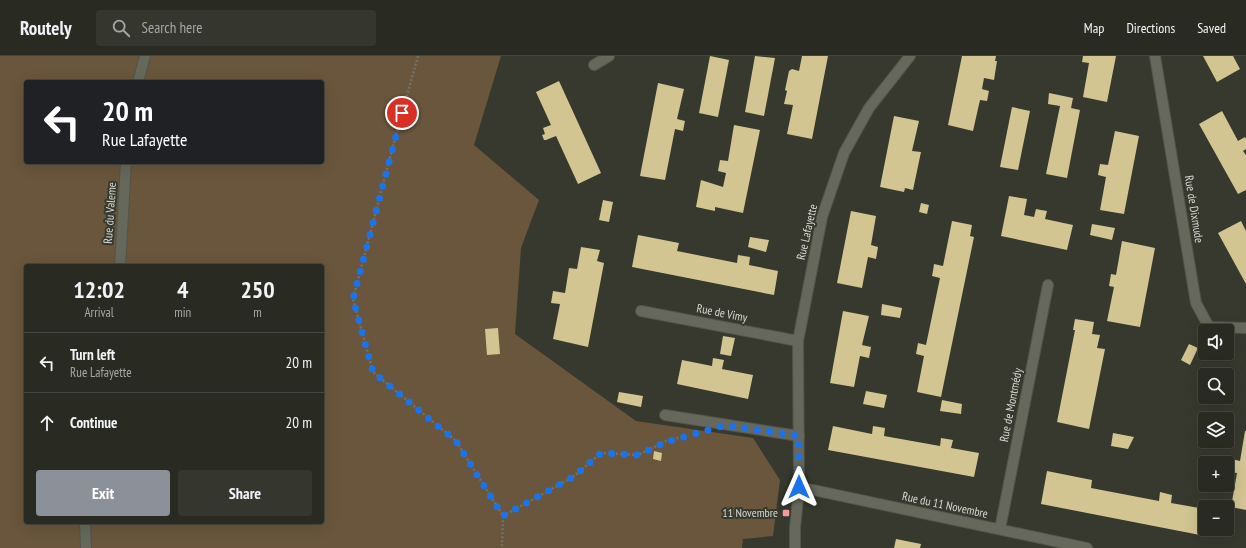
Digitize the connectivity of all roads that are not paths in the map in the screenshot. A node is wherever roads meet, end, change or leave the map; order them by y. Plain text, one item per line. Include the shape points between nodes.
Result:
1 (145, 56) edge
2 (609, 56) edge
3 (910, 56) edge
4 (1155, 56) edge
5 (594, 65) dead end
6 (139, 80) edge
7 (126, 164) edge
8 (120, 264) edge
9 (1048, 285) dead end
10 (641, 311) dead end
11 (1246, 328) edge
12 (798, 342) junction
13 (665, 415) dead end
14 (799, 436) junction
15 (799, 487) junction
16 (85, 524) edge
17 (1000, 529) junction
18 (86, 548) edge
19 (795, 548) edge
20 (1087, 548) edge

1 - 6 street
2 - 5 street
3 - 12 street, Rue Lafayette via 870,108 844,153 822,217
4 - 11 street, Rue de Dixmude via 1196,303 1209,327
7 - 8 street, Rue du Valeme
9 - 17 street, Rue de Montmédy
10 - 12 street, Rue de Vimy
12 - 14 street, Rue Lafayette
13 - 14 street
14 - 15 street, Rue Lafayette
15 - 17 street, Rue du 11 Novembre
15 - 19 street, Rue Lafayette
16 - 18 street
17 - 20 street, Rue du 11 Novembre

